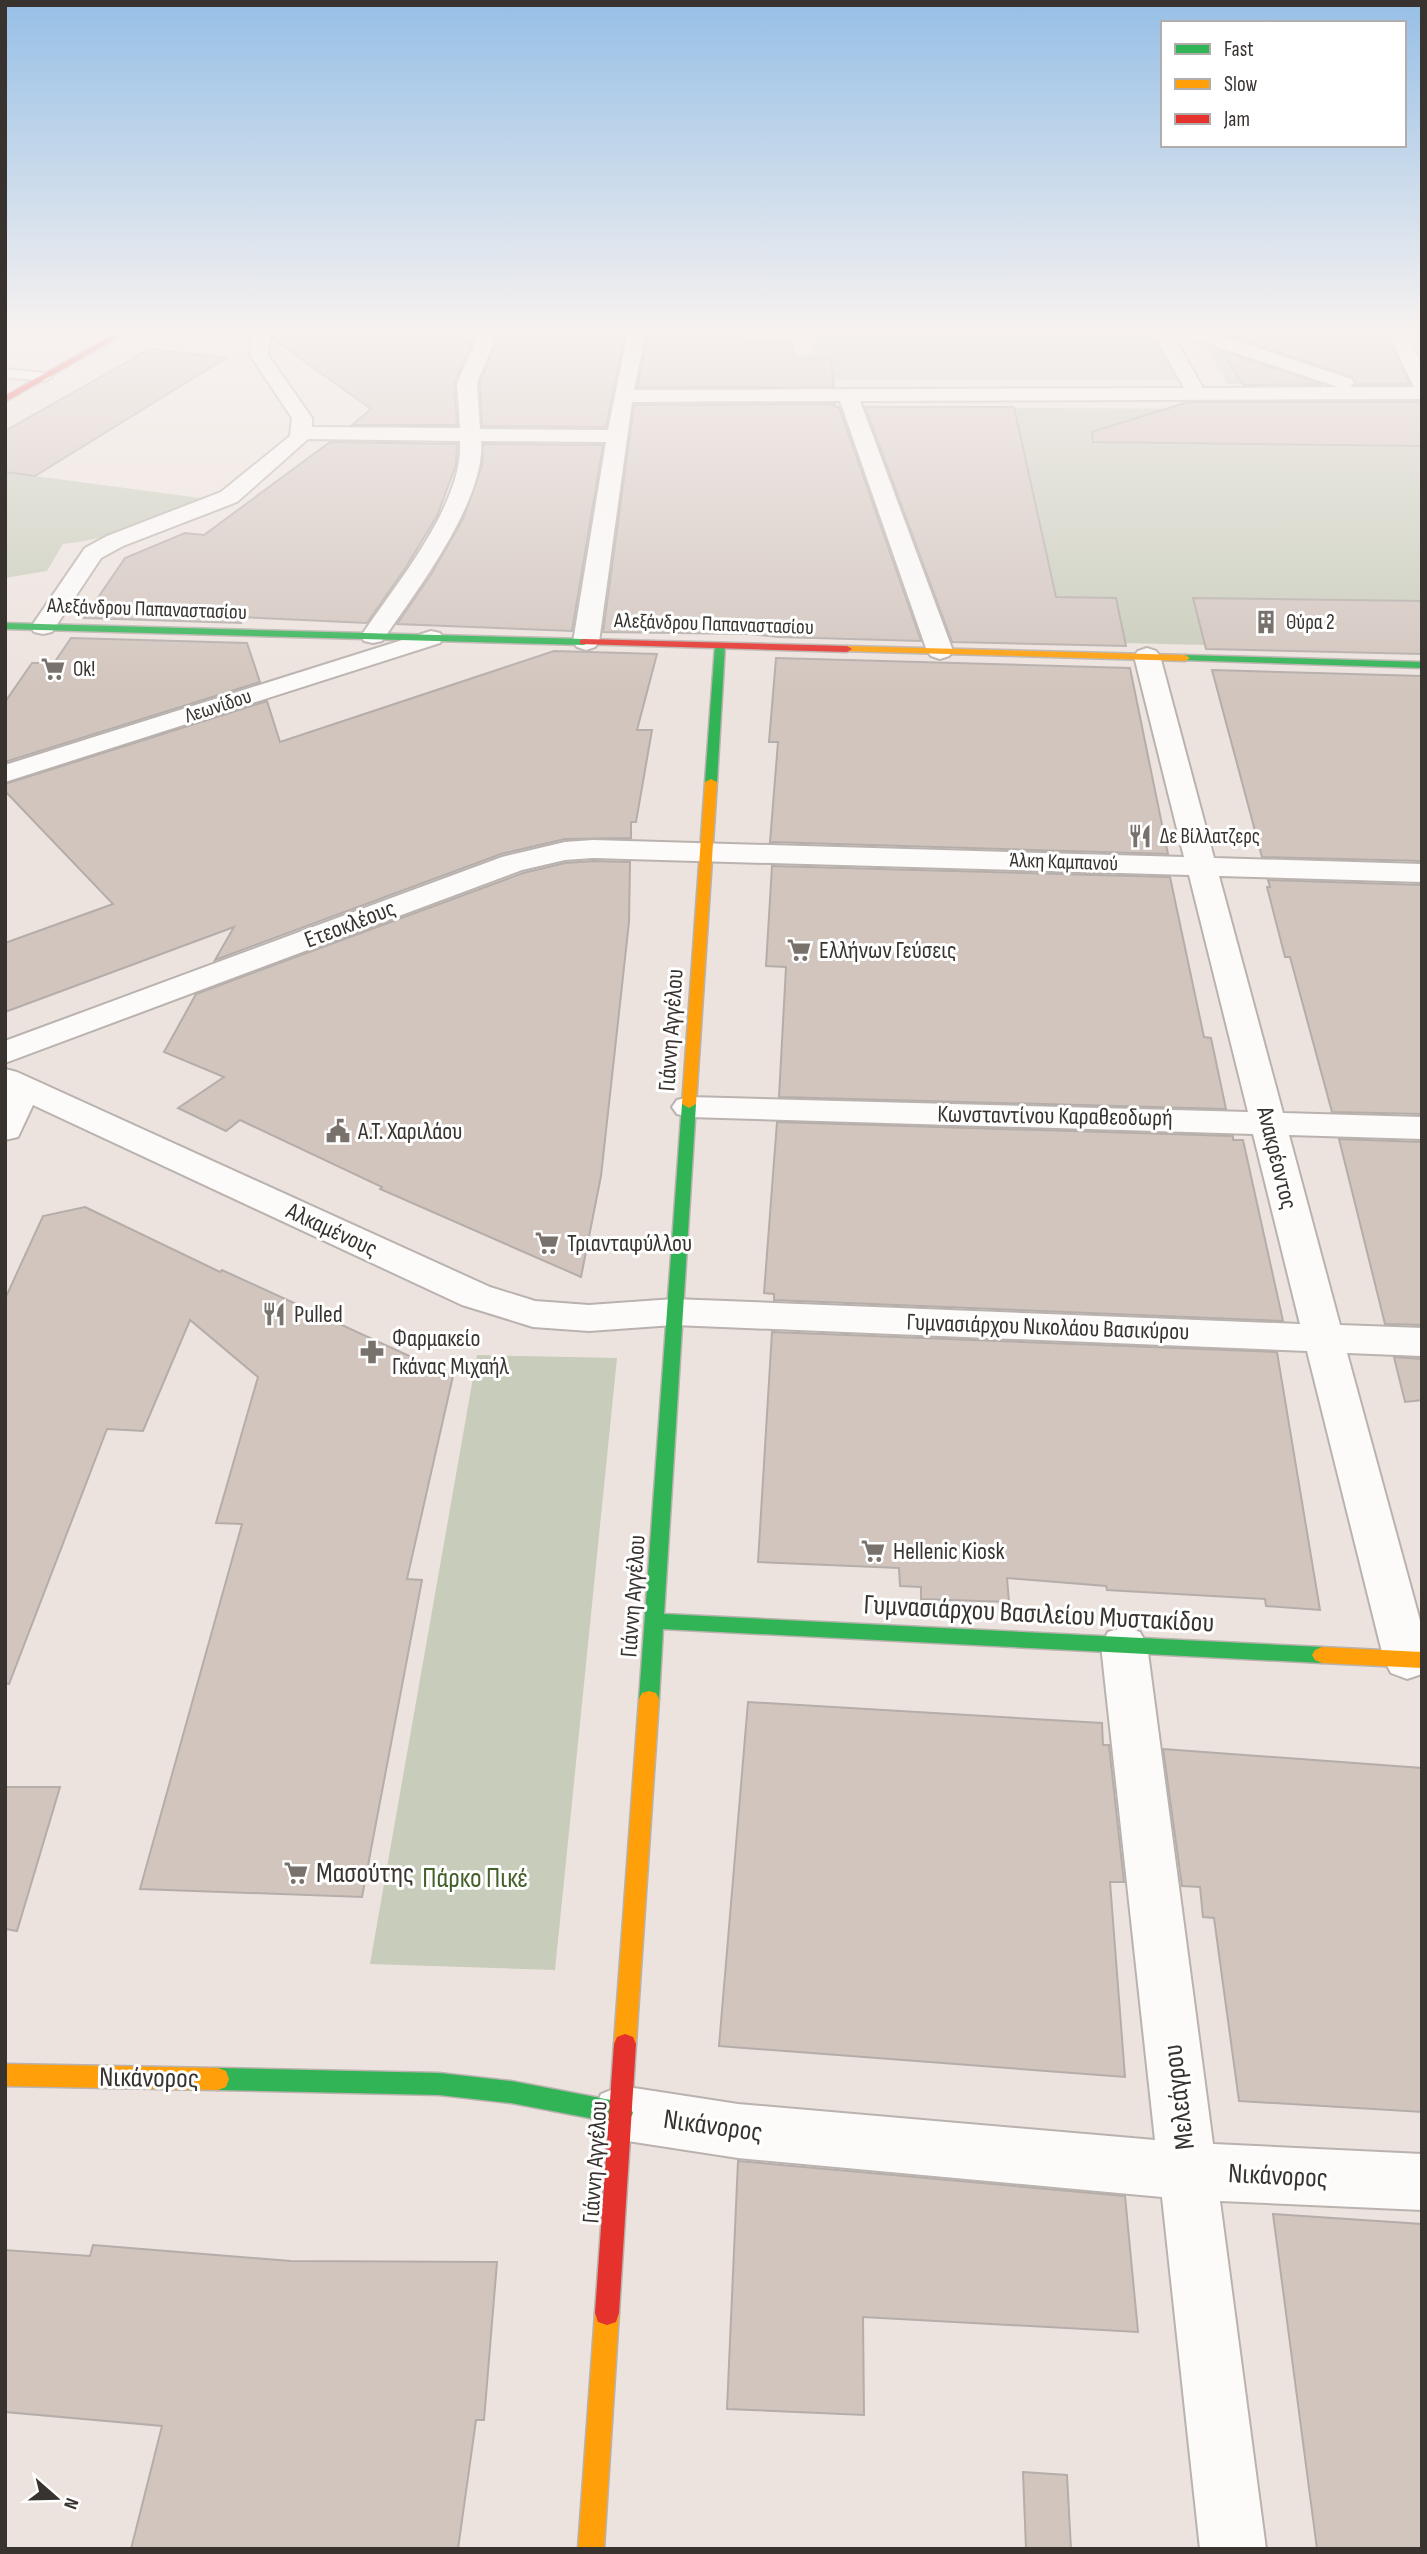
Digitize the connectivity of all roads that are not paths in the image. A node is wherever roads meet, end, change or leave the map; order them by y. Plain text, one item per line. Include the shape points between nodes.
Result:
1 (286, 451) edge
2 (472, 451) edge
3 (615, 451) edge
4 (868, 451) edge
5 (5, 626) edge
6 (43, 627) junction
7 (373, 636) junction
8 (431, 638) junction
9 (586, 642) junction
10 (720, 646) junction
11 (940, 651) junction
12 (1147, 656) junction
13 (1422, 665) edge
14 (5, 774) edge
15 (706, 851) junction
16 (1202, 866) junction
17 (1422, 873) edge
18 (5, 1053) edge
19 (15, 1083) edge
20 (689, 1107) junction
21 (1268, 1122) junction
22 (1422, 1128) edge
23 (5, 1129) edge
24 (674, 1312) junction
25 (1324, 1339) junction
26 (1422, 1342) edge
27 (654, 1621) junction
28 (1124, 1645) junction
29 (1414, 1660) edge
30 (5, 2075) edge
31 (621, 2113) junction
32 (1188, 2171) junction
33 (1422, 2182) edge
34 (591, 2549) edge
35 (1233, 2549) edge

1 - 6 street via 229,496 93,553
2 - 7 street via 451,518
3 - 9 street
4 - 11 street
5 - 6 street, Αλεξάνδρου Παπαναστασίου
6 - 7 street, Αλεξάνδρου Παπαναστασίου
7 - 8 street, Αλεξάνδρου Παπαναστασίου
8 - 9 street, Αλεξάνδρου Παπαναστασίου
8 - 14 street, Λεωνίδου
9 - 10 street, Αλεξάνδρου Παπαναστασίου
10 - 11 street, Αλεξάνδρου Παπαναστασίου
10 - 15 street, Γιάννη Αγγέλου
11 - 12 street, Αλεξάνδρου Παπαναστασίου
12 - 13 street, Αλεξάνδρου Παπαναστασίου
12 - 16 street, Ανακρέοντος
15 - 16 street, Άλκη Καμπανού
15 - 18 street, Ετεοκλέους via 565,850 526,859
15 - 20 street, Γιάννη Αγγέλου
16 - 17 street, Άλκη Καμπανού
16 - 21 street, Ανακρέοντος
19 - 23 street
19 - 24 street, Αλκαμένους via 475,1296 533,1314 589,1318
20 - 21 street, Κωνσταντίνου Καραθεοδωρή
20 - 24 street, Γιάννη Αγγέλου
21 - 22 street, Κωνσταντίνου Καραθεοδωρή
21 - 25 street, Ανακρέοντος
24 - 25 street, Γυμνασιάρχου Νικολάου Βασικύρου
24 - 27 street, Γιάννη Αγγέλου
25 - 26 street, Γυμνασιάρχου Νικολάου Βασικύρου
25 - 29 street, Ανακρέοντος
27 - 28 street, Γυμνασιάρχου Βασιλείου Μυστακίδου
27 - 31 street, Γιάννη Αγγέλου
28 - 29 street, Γυμνασιάρχου Βασιλείου Μυστακίδου
28 - 32 street, Μελεάγρου
30 - 31 street, Νικάνορος via 439,2084
31 - 32 street, Νικάνορος via 738,2131
31 - 34 street, Γιάννη Αγγέλου
32 - 33 street, Νικάνορος
32 - 35 street, Μελεάγρου

